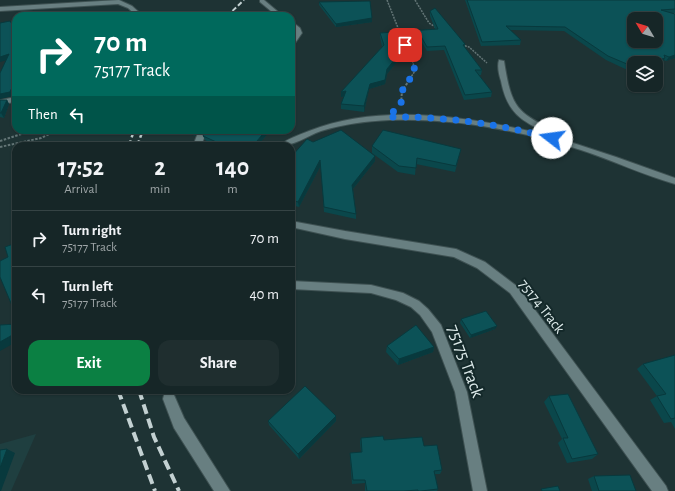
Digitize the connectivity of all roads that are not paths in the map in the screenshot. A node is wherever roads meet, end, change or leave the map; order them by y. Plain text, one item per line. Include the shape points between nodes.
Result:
1 (120, 1) edge
2 (262, 1) edge
3 (0, 9) edge
4 (136, 12) edge
5 (275, 12) edge
6 (295, 26) edge
7 (295, 39) edge
8 (501, 61) dead end
9 (12, 100) edge
10 (0, 102) edge
11 (289, 142) edge
12 (576, 145) junction
13 (675, 181) edge
14 (295, 225) edge
15 (295, 285) edge
16 (169, 399) dead end
17 (222, 491) edge
18 (480, 491) edge
19 (661, 491) edge

1 - 3 street
1 - 4 street
2 - 5 street
6 - 7 street via 299,33
8 - 12 street via 504,86 511,106 523,118
9 - 10 street
11 - 12 street via 336,124 388,117 487,124
12 - 13 street
14 - 19 street, 75174 Track via 456,253 481,265 514,290
15 - 18 street, 75175 Track via 371,290 399,296 424,312 437,329 461,392
16 - 17 street via 179,423

